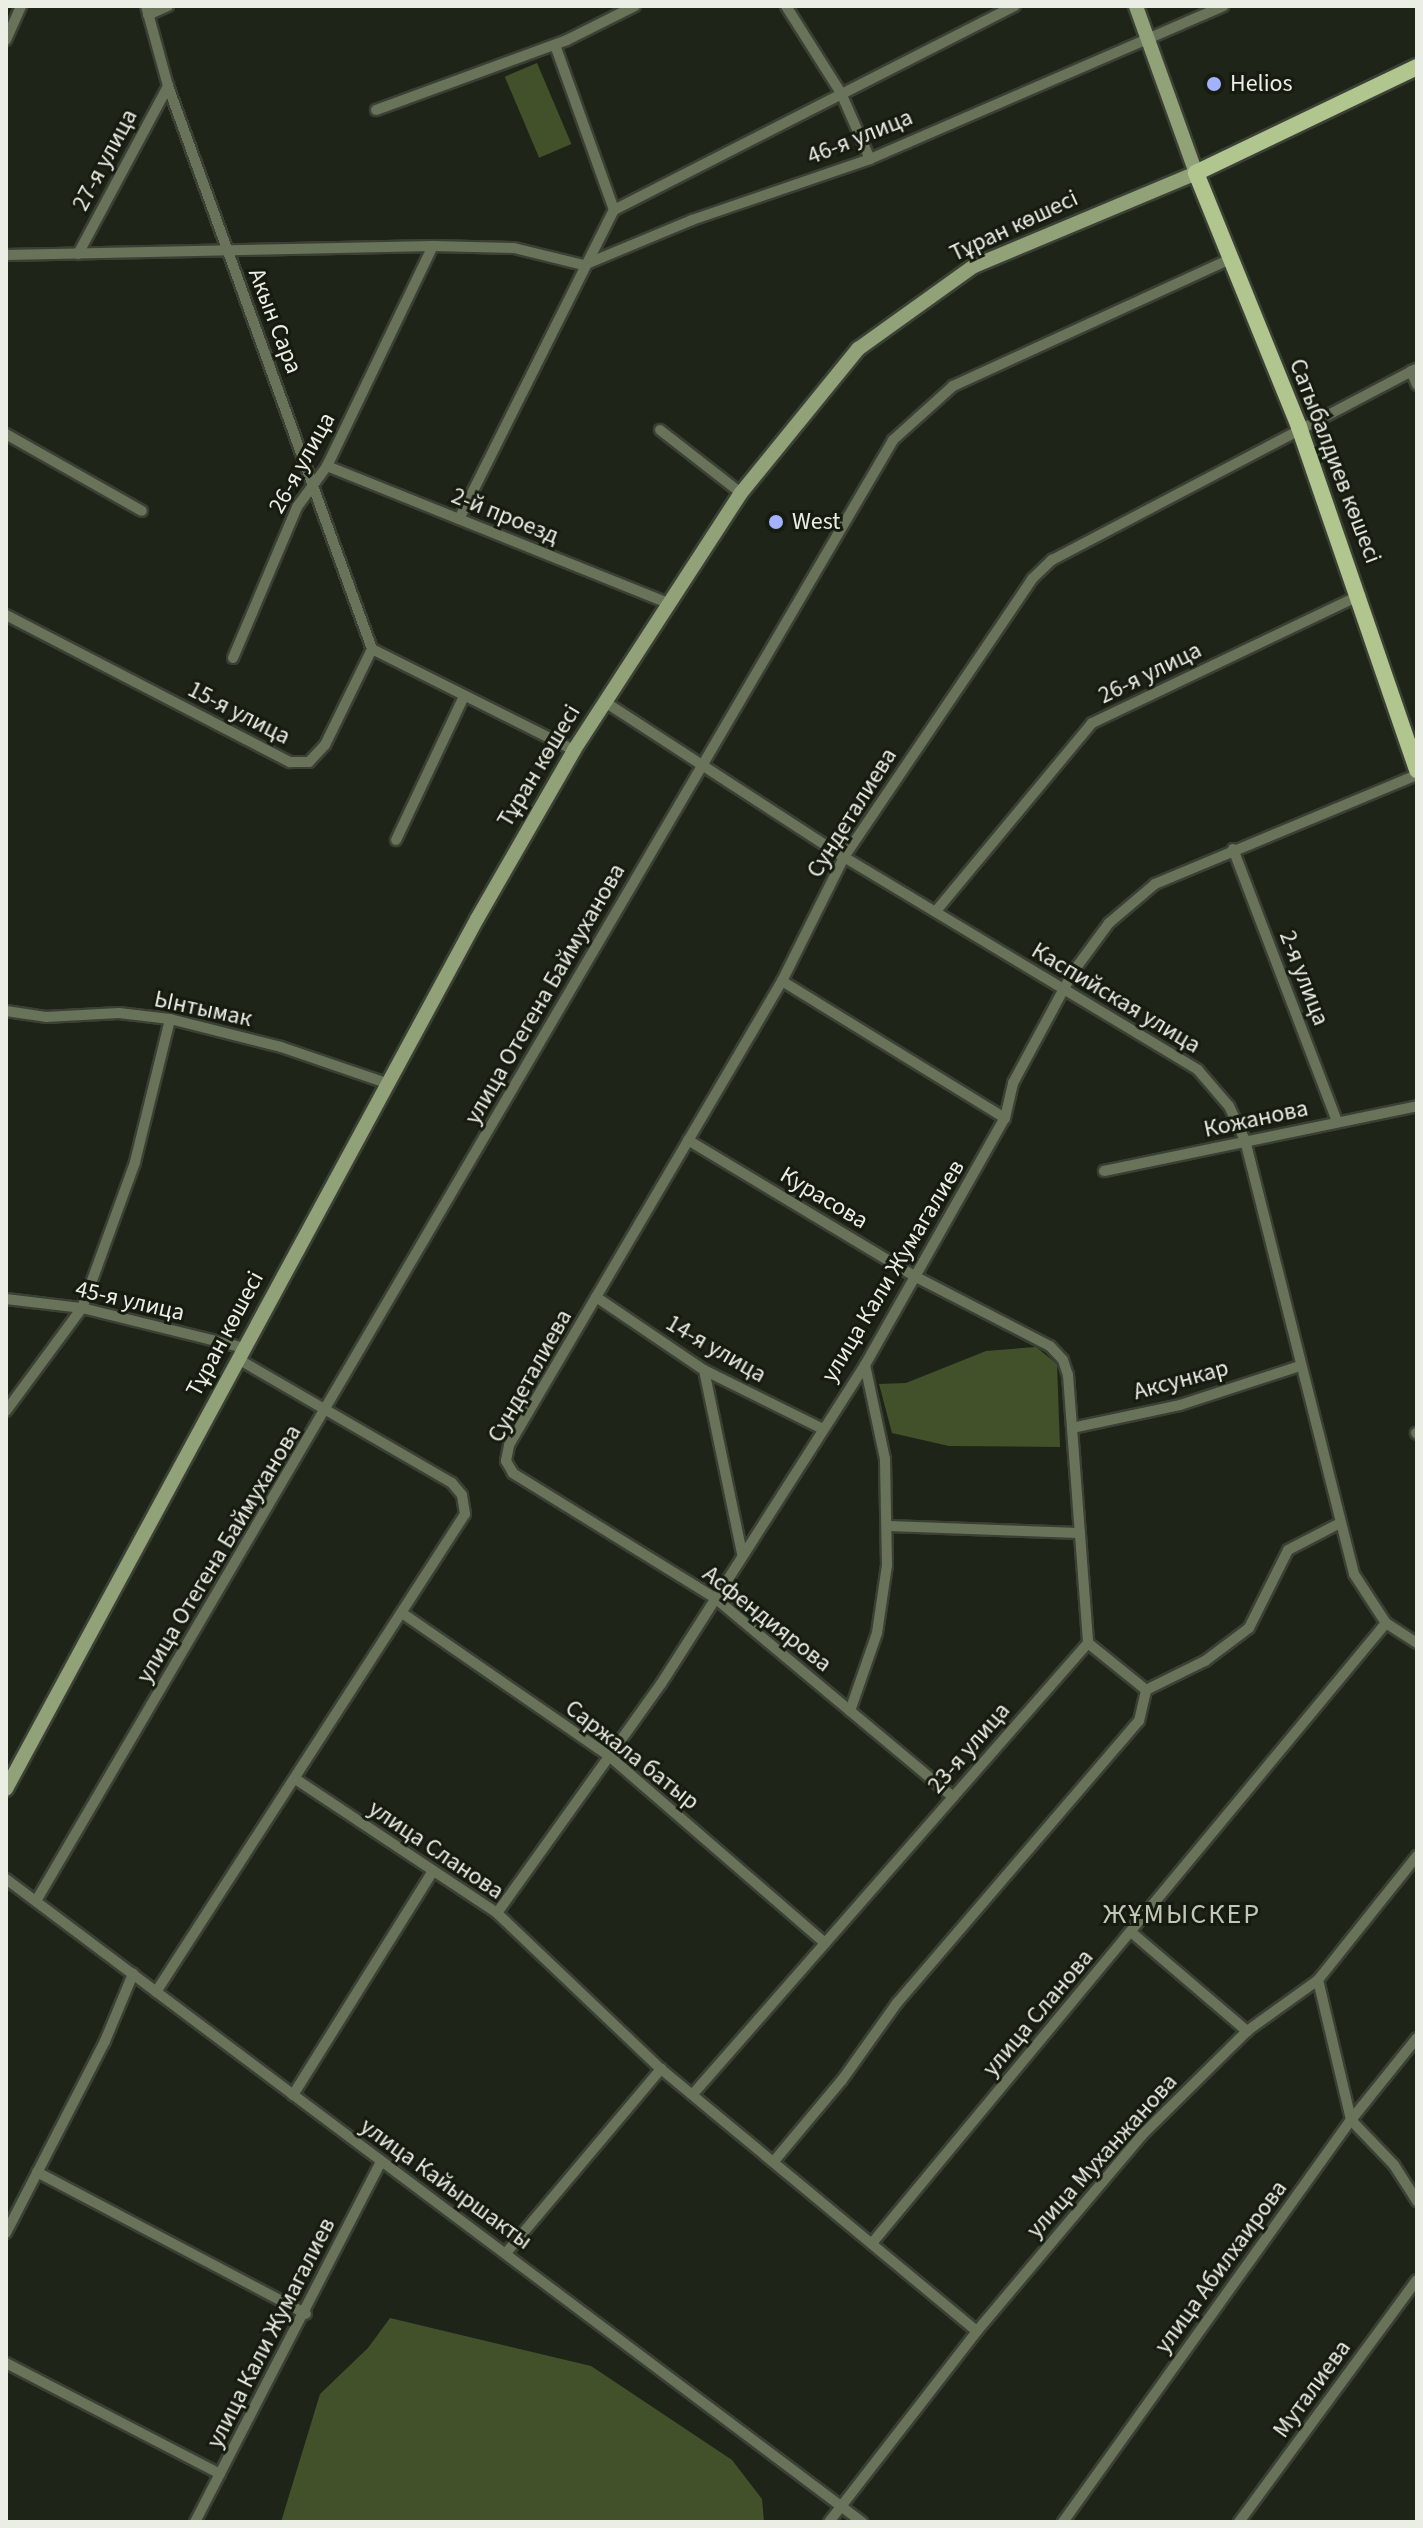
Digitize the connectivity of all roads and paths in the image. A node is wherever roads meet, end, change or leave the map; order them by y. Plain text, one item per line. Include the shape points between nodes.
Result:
1 (21, 6) edge
2 (168, 6) edge
3 (635, 6) edge
4 (786, 6) edge
5 (1015, 6) edge
6 (1136, 6) edge
7 (1223, 6) edge
8 (147, 10) edge
9 (1148, 38) junction
10 (6, 40) edge
11 (555, 45) junction
12 (1417, 67) edge
13 (168, 86) junction
14 (841, 93) junction
15 (376, 110) dead end
16 (870, 159) junction
17 (1196, 173) junction
18 (614, 210) junction
19 (433, 246) junction
20 (227, 250) junction
21 (78, 254) junction
22 (6, 255) edge
23 (1231, 259) junction
24 (584, 265) junction
25 (1414, 370) edge
26 (1417, 385) edge
27 (1299, 427) junction
28 (660, 430) dead end
29 (6, 434) edge
30 (327, 466) junction
31 (313, 481) junction
32 (741, 493) junction
33 (142, 511) dead end
34 (459, 519) junction
35 (1360, 595) junction
36 (668, 603) junction
37 (6, 615) edge
38 (372, 649) junction
39 (233, 658) dead end
40 (463, 698) junction
41 (605, 702) junction
42 (574, 750) junction
43 (700, 767) junction
44 (1417, 772) edge
45 (396, 840) dead end
46 (1233, 849) junction
47 (844, 857) junction
48 (936, 911) junction
49 (782, 981) junction
50 (1064, 992) junction
51 (6, 1011) edge
52 (170, 1019) junction
53 (386, 1083) junction
54 (1417, 1107) edge
55 (1005, 1118) junction
56 (1337, 1122) junction
57 (688, 1140) junction
58 (1245, 1140) junction
59 (1104, 1171) dead end
60 (918, 1278) junction
61 (596, 1297) junction
62 (6, 1299) edge
63 (82, 1308) junction
64 (242, 1354) junction
65 (865, 1365) junction
66 (1300, 1366) junction
67 (704, 1370) junction
68 (327, 1410) junction
69 (6, 1411) edge
70 (821, 1428) junction
71 (1072, 1428) junction
72 (506, 1461) joint
73 (1340, 1523) junction
74 (887, 1526) junction
75 (1080, 1533) junction
76 (742, 1554) junction
77 (715, 1598) junction
78 (402, 1613) junction
79 (1386, 1623) junction
80 (1088, 1643) junction
81 (1417, 1643) edge
82 (1146, 1690) junction
83 (850, 1711) junction
84 (608, 1755) junction
85 (297, 1780) junction
86 (6, 1789) edge
87 (953, 1797) junction
88 (1417, 1856) edge
89 (433, 1871) junction
90 (6, 1879) edge
91 (36, 1901) junction
92 (497, 1913) junction
93 (1131, 1932) junction
94 (825, 1943) junction
95 (133, 1974) junction
96 (1318, 1980) junction
97 (156, 1992) junction
98 (1247, 2031) junction
99 (1417, 2038) edge
100 (661, 2069) junction
101 (693, 2094) junction
102 (293, 2095) junction
103 (1351, 2120) junction
104 (775, 2160) junction
105 (381, 2161) junction
106 (37, 2172) junction
107 (1417, 2201) edge
108 (6, 2233) edge
109 (873, 2242) junction
110 (506, 2253) junction
111 (1417, 2280) edge
112 (306, 2314) junction
113 (977, 2331) junction
114 (6, 2363) edge
115 (220, 2474) junction
116 (840, 2505) junction
117 (195, 2522) edge
118 (829, 2522) edge
119 (862, 2522) edge
120 (1063, 2522) edge
121 (1239, 2522) edge

1 - 10 street
2 - 8 street
3 - 11 street
4 - 14 street
5 - 14 street, 46-я улица
6 - 9 street
7 - 9 street, 46-я улица
8 - 13 street, Акын Сара
9 - 16 street, 46-я улица
9 - 17 street
11 - 15 street
11 - 18 street
12 - 17 main road, Тұран көшесі
13 - 20 street, Акын Сара
13 - 21 street, 27-я улица
14 - 16 street
14 - 18 street, 46-я улица
16 - 24 street, 46-я улица via 692,220
17 - 23 main road, Сатыбалдиев көшесі
17 - 32 street, Тұран көшесі via 974,266 858,349
18 - 24 street
19 - 20 street
19 - 24 street via 514,248
19 - 30 street, 26-я улица
20 - 21 street
20 - 31 street, Акын Сара
21 - 22 street
23 - 27 main road, Сатыбалдиев көшесі
23 - 43 street, улица Отегена Баймуханова via 953,386 918,412 893,440
24 - 34 street
25 - 26 street
25 - 27 street, Сундеталиева
27 - 35 main road, Сатыбалдиев көшесі
27 - 47 street, Сундеталиева via 1052,560 1032,579
28 - 32 street
29 - 33 street
30 - 31 street, 26-я улица
30 - 34 street, 2-й проезд
31 - 38 street, Акын Сара
31 - 39 street, 26-я улица
32 - 36 street, Тұран көшесі
34 - 36 street, 2-й проезд
35 - 44 main road, Сатыбалдиев көшесі
35 - 48 street, 26-я улица via 1092,723
36 - 41 street, Тұран көшесі
37 - 38 street, 15-я улица via 290,762 309,762 325,745
38 - 40 street
40 - 42 street
40 - 45 street
41 - 42 street, Тұран көшесі
41 - 43 street, Каспийская улица
42 - 53 street, Тұран көшесі
43 - 47 street, Каспийская улица
43 - 68 street, улица Отегена Баймуханова
44 - 46 street, улица Кали Жумагалиев
46 - 50 street, улица Кали Жумагалиев via 1143,893 1109,923
46 - 56 street, 2-я улица
47 - 48 street, Каспийская улица
47 - 49 street, Сундеталиева
48 - 50 street, Каспийская улица
49 - 55 street
49 - 57 street, Сундеталиева
50 - 55 street, улица Кали Жумагалиев via 1013,1083
50 - 58 street, Каспийская улица via 1198,1070 1229,1106
51 - 52 street, Ынтымак via 46,1017 119,1013
52 - 53 street, Ынтымак via 281,1047
52 - 63 street via 135,1162
53 - 64 street, Тұран көшесі
54 - 56 street, Кожанова
55 - 60 street, улица Кали Жумагалиев
56 - 58 street, Кожанова
57 - 60 street, Курасова
57 - 61 street, Сундеталиева
58 - 59 street, Кожанова
58 - 66 street, Каспийская улица
60 - 65 street, улица Кали Жумагалиев
60 - 71 street, Курасова via 1050,1346 1063,1360
61 - 67 street, 14-я улица
61 - 72 street, Сундеталиева via 509,1445
62 - 63 street, 45-я улица
63 - 64 street, 45-я улица
63 - 69 street
64 - 68 street
64 - 86 street, Тұран көшесі
65 - 70 street, улица Кали Жумагалиев
65 - 74 street via 885,1459
66 - 71 street, Аксункар via 1180,1405
66 - 73 street, Каспийская улица
67 - 70 street, 14-я улица
67 - 76 street
68 - 78 street via 452,1483 462,1495 465,1514
68 - 91 street, улица Отегена Баймуханова
70 - 76 street, улица Кали Жумагалиев
71 - 75 street
72 - 77 street, Асфендиярова via 513,1473
73 - 79 street, Каспийская улица via 1354,1574
73 - 82 street via 1288,1550 1249,1628 1205,1661
74 - 75 street
74 - 83 street via 877,1633
75 - 80 street
76 - 77 street, улица Кали Жумагалиев
77 - 83 street, Асфендиярова
77 - 84 street, улица Кали Жумагалиев
78 - 84 street, Саржала батыр
78 - 85 street
79 - 81 street, Каспийская улица
79 - 93 street, улица Сланова
80 - 82 street
80 - 87 street, 23-я улица
82 - 104 street via 1139,1721 897,2003
83 - 87 street, Асфендиярова
84 - 92 street, улица Кали Жумагалиев
84 - 94 street, Саржала батыр
85 - 89 street, улица Сланова
85 - 97 street
87 - 94 street, 23-я улица
88 - 96 street, улица Муханжанова
89 - 92 street, улица Сланова
89 - 102 street
90 - 91 street, улица Кайыршакты
91 - 95 street, улица Кайыршакты
92 - 100 street, улица Сланова
93 - 98 street
93 - 109 street, улица Сланова
94 - 101 street, 23-я улица
95 - 97 street, улица Кайыршакты
95 - 106 street via 105,2041
96 - 98 street, улица Муханжанова
96 - 103 street
97 - 102 street, улица Кайыршакты
98 - 113 street, улица Муханжанова via 1142,2135
99 - 103 street, улица Абилхаирова
100 - 101 street, улица Сланова
100 - 110 street
101 - 104 street, улица Сланова
102 - 105 street, улица Кайыршакты
103 - 107 street via 1394,2165
103 - 120 street, улица Абилхаирова
104 - 109 street, улица Сланова
105 - 110 street, улица Кайыршакты
105 - 112 street, улица Кали Жумагалиев
106 - 108 street
106 - 112 street
109 - 113 street, улица Сланова
110 - 116 street, улица Кайыршакты
111 - 121 street, Муталиева
112 - 115 street, улица Кали Жумагалиев
113 - 116 street, улица Муханжанова
114 - 115 street
115 - 117 street, улица Кали Жумагалиев
116 - 118 street, улица Муханжанова
116 - 119 street, улица Кайыршакты

